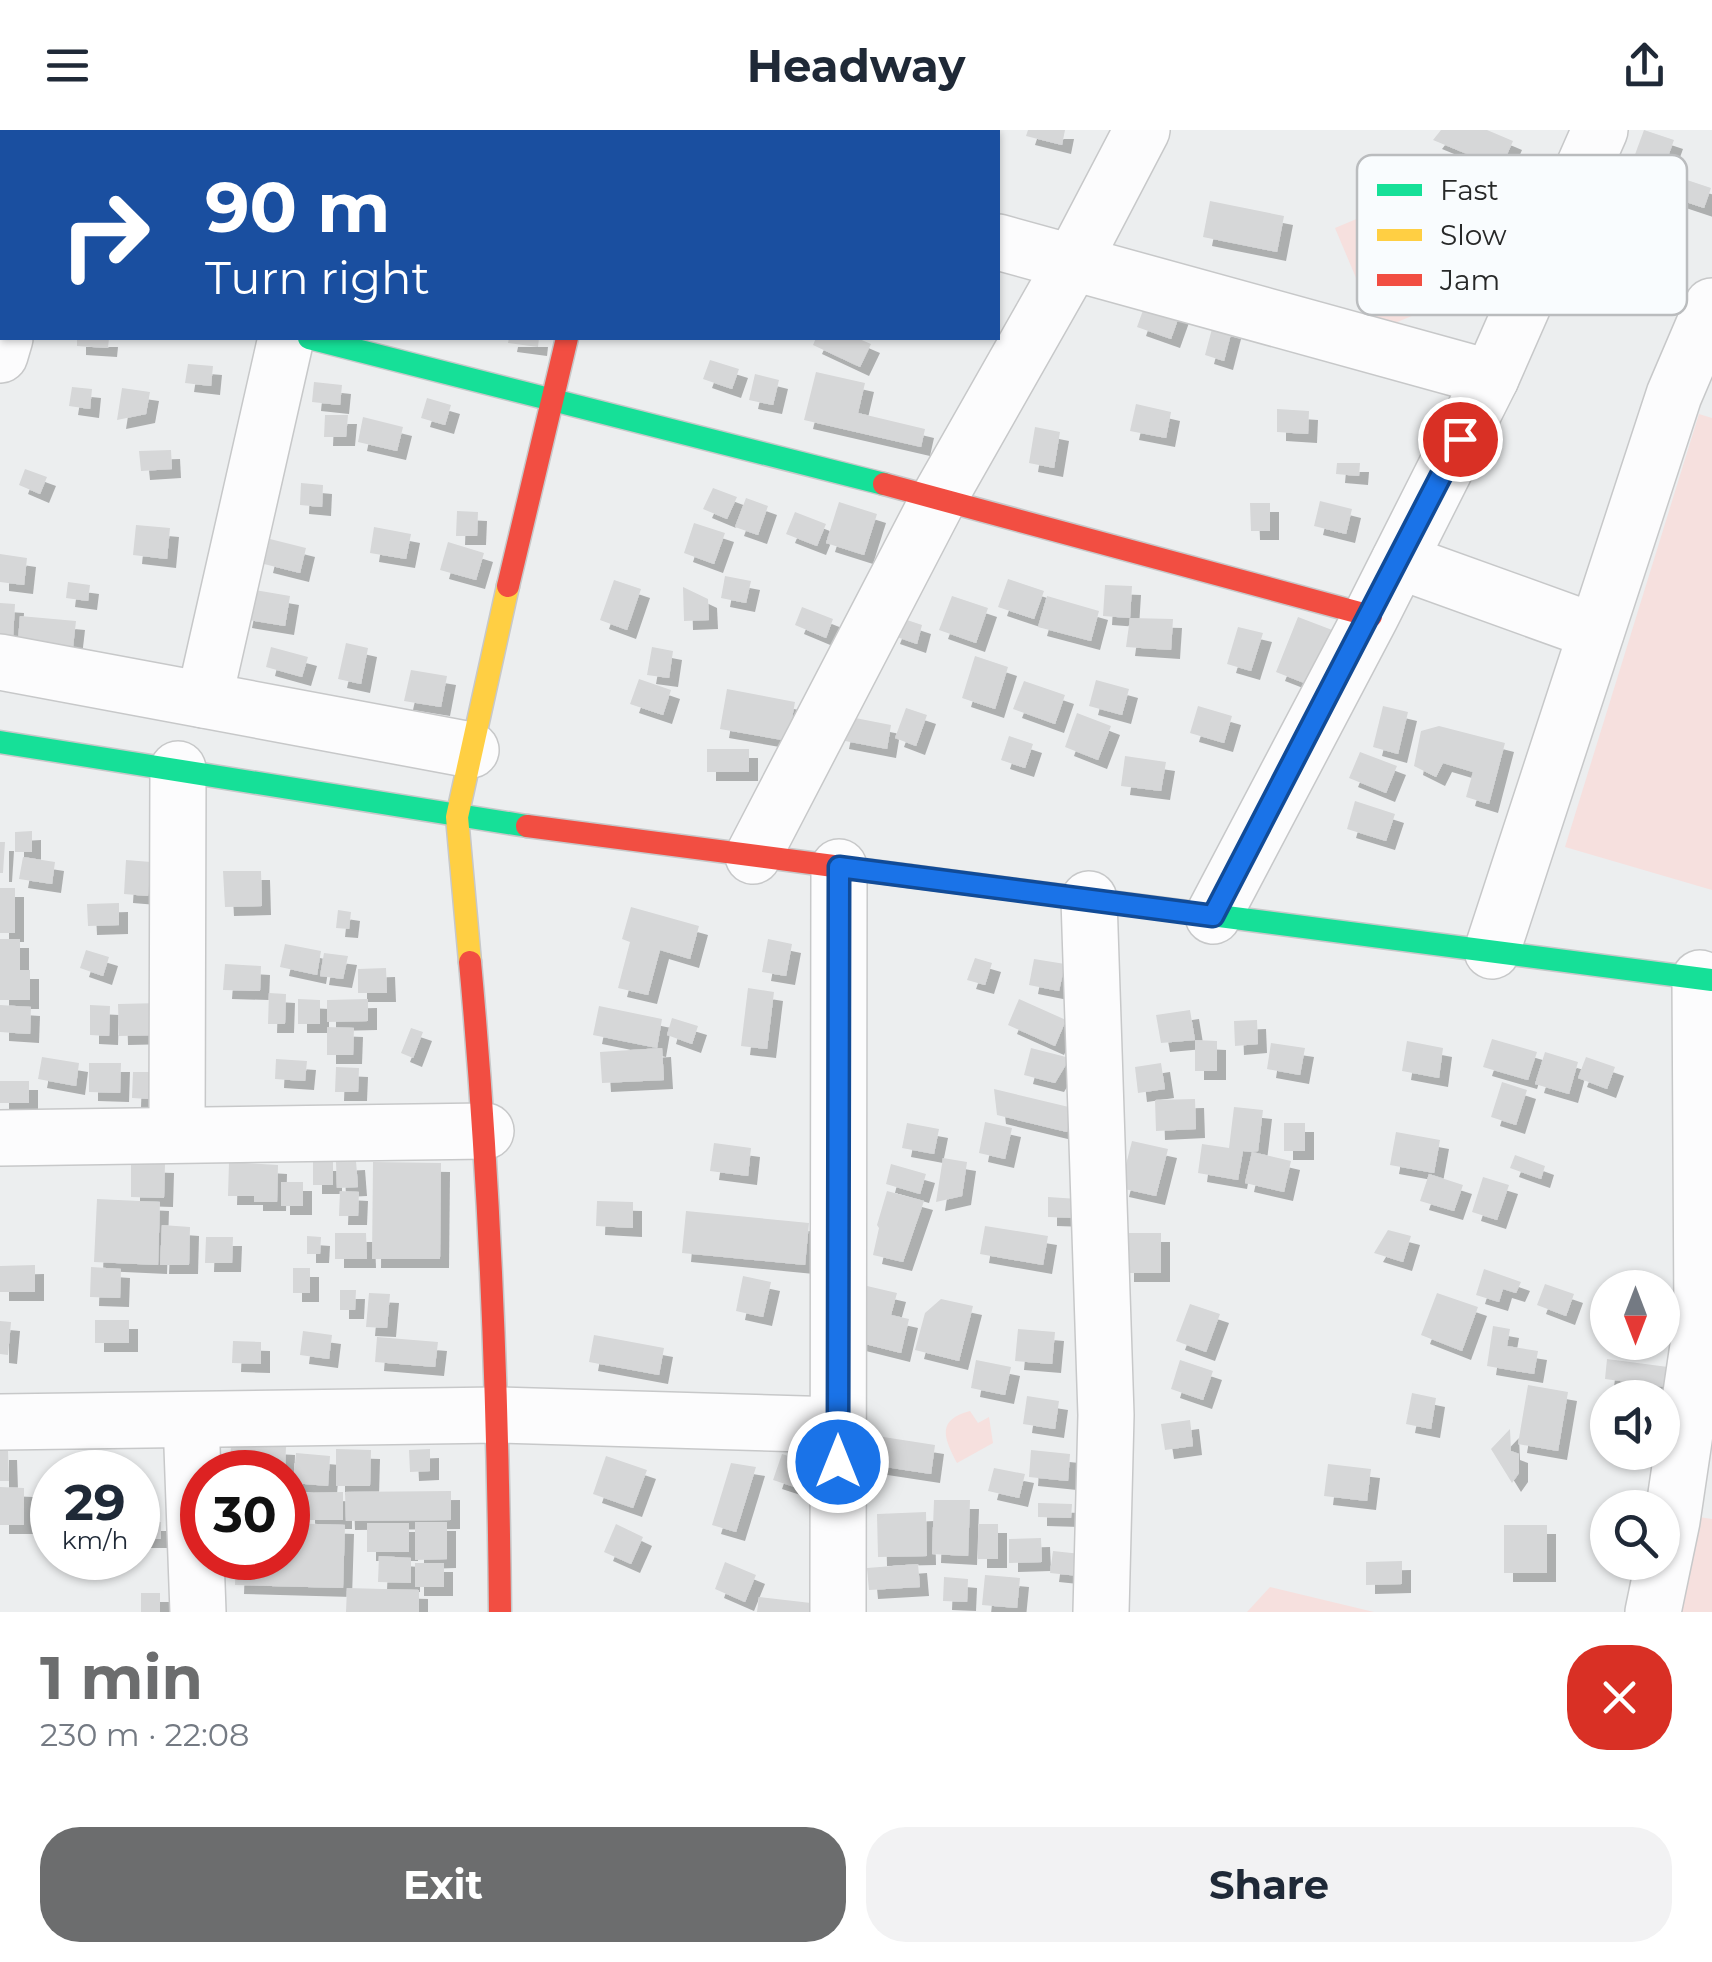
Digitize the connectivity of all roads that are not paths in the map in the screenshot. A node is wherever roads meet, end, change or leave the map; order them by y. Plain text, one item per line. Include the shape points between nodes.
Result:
1 (1142, 130) edge
2 (1600, 130) edge
3 (1589, 155) edge
4 (1000, 243) edge
5 (1073, 262) junction
6 (1712, 306) edge
7 (1519, 315) edge
8 (286, 340) edge
9 (317, 340) edge
10 (568, 340) edge
11 (1491, 378) junction
12 (552, 402) junction
13 (940, 498) junction
14 (1399, 561) junction
15 (1371, 616) junction
16 (1596, 632) junction
17 (0, 662) edge
18 (204, 700) junction
19 (0, 742) edge
20 (472, 750) junction
21 (178, 768) junction
22 (457, 817) junction
23 (753, 856) junction
24 (839, 867) junction
25 (1089, 900) junction
26 (1213, 916) junction
27 (1492, 951) junction
28 (1706, 979) edge
29 (486, 1131) junction
30 (177, 1134) junction
31 (0, 1138) edge
32 (498, 1415) junction
33 (192, 1420) junction
34 (0, 1422) edge
35 (838, 1425) junction
36 (198, 1612) edge
37 (500, 1612) edge
38 (838, 1612) edge
39 (1101, 1612) edge
40 (1653, 1612) edge

1 - 5 street
2 - 3 street
4 - 5 street
5 - 11 street
5 - 13 street
6 - 16 street via 1674,394
7 - 11 street
8 - 18 street
9 - 12 street
10 - 12 street
11 - 14 street
12 - 13 street
12 - 20 street
13 - 15 street
13 - 23 street
14 - 15 street
14 - 16 street
15 - 26 street
16 - 27 street
17 - 18 street
18 - 20 street
19 - 21 street
20 - 22 street
21 - 22 street
21 - 30 street
22 - 23 street
22 - 29 street
23 - 24 street
24 - 25 street
24 - 35 street
25 - 26 street
25 - 39 street via 1106,1415
26 - 27 street
27 - 28 street
28 - 40 street via 1702,1319
29 - 30 street
29 - 32 street
30 - 31 street
32 - 33 street
32 - 35 street
32 - 37 street
33 - 34 street
33 - 36 street
35 - 38 street

